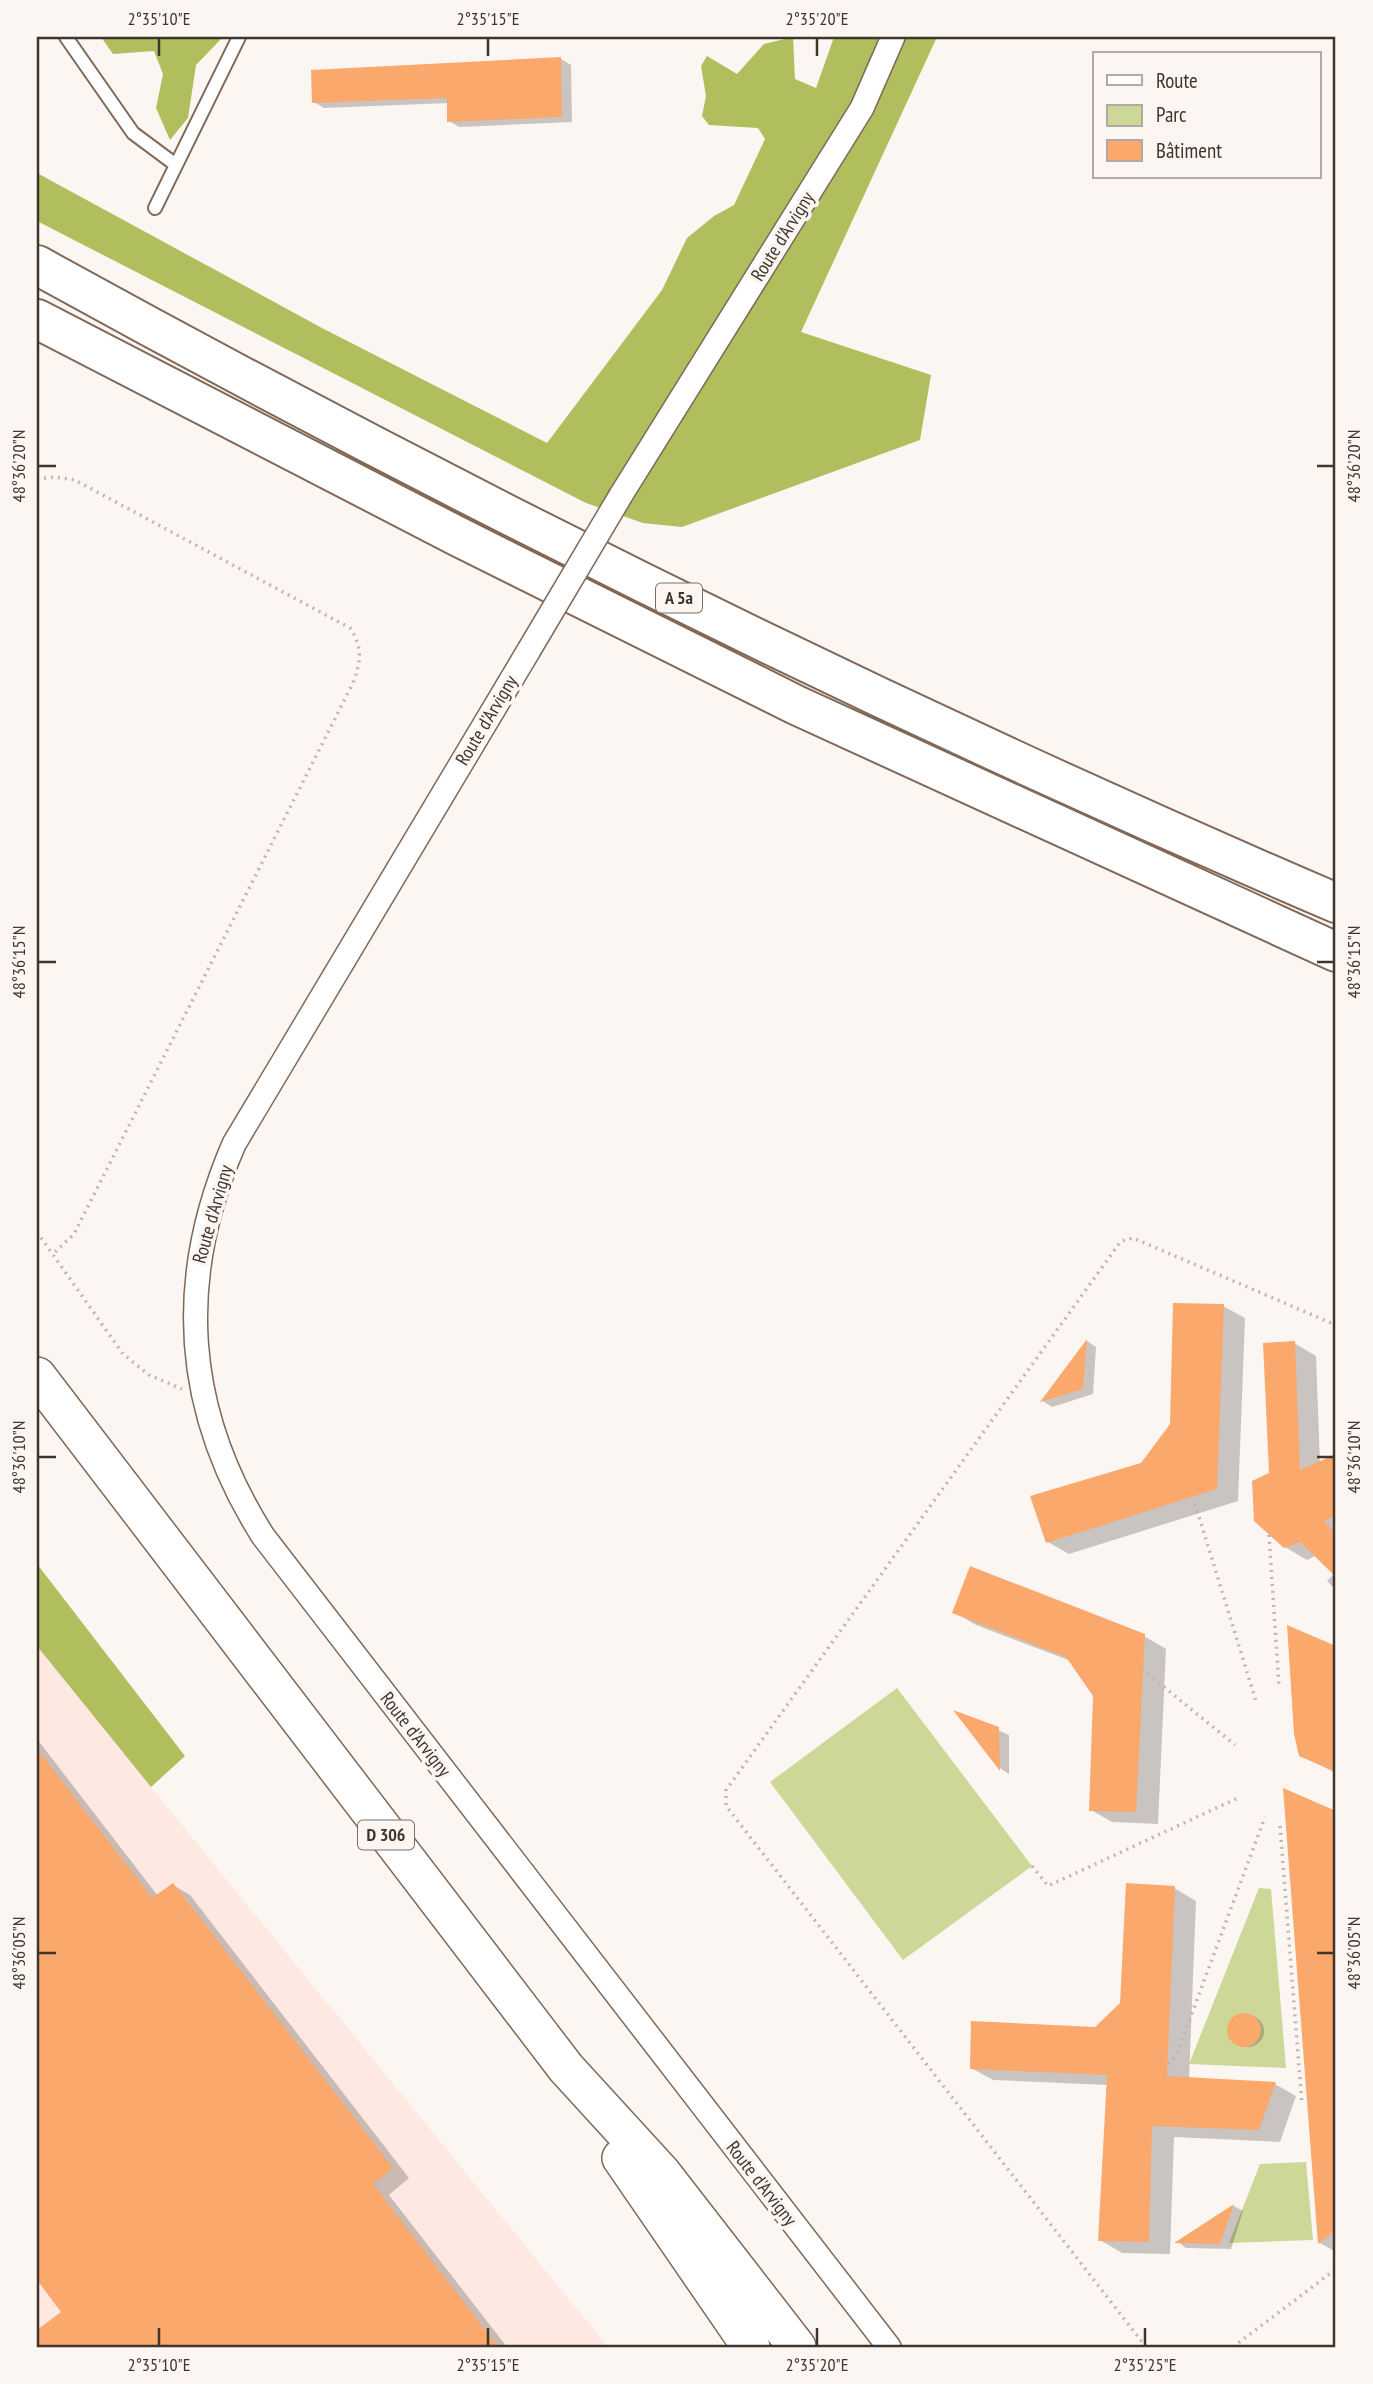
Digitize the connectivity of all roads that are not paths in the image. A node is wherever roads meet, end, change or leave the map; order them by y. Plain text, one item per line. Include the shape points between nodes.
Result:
1 (66, 37) edge
2 (239, 37) edge
3 (892, 37) edge
4 (176, 166) junction
5 (155, 208) dead end
6 (37, 265) edge
7 (37, 319) edge
8 (1336, 903) edge
9 (1336, 952) edge
10 (37, 1377) edge
11 (566, 2068) junction
12 (751, 2347) edge
13 (797, 2347) edge
14 (888, 2347) edge

1 - 4 lane via 133,133
2 - 4 lane
3 - 14 street, Route d'Arvigny, bridge via 862,108 621,495 256,1105 223,1168 206,1221 195,1284 194,1327 204,1396 226,1469 263,1536
4 - 5 lane
6 - 8 highway, A 5a via 488,504 781,649
7 - 9 highway, A 5a via 420,518 796,705
10 - 11 main road, D 306
11 - 12 main road, D 306 via 603,2132
11 - 13 main road, D 306 via 662,2173

